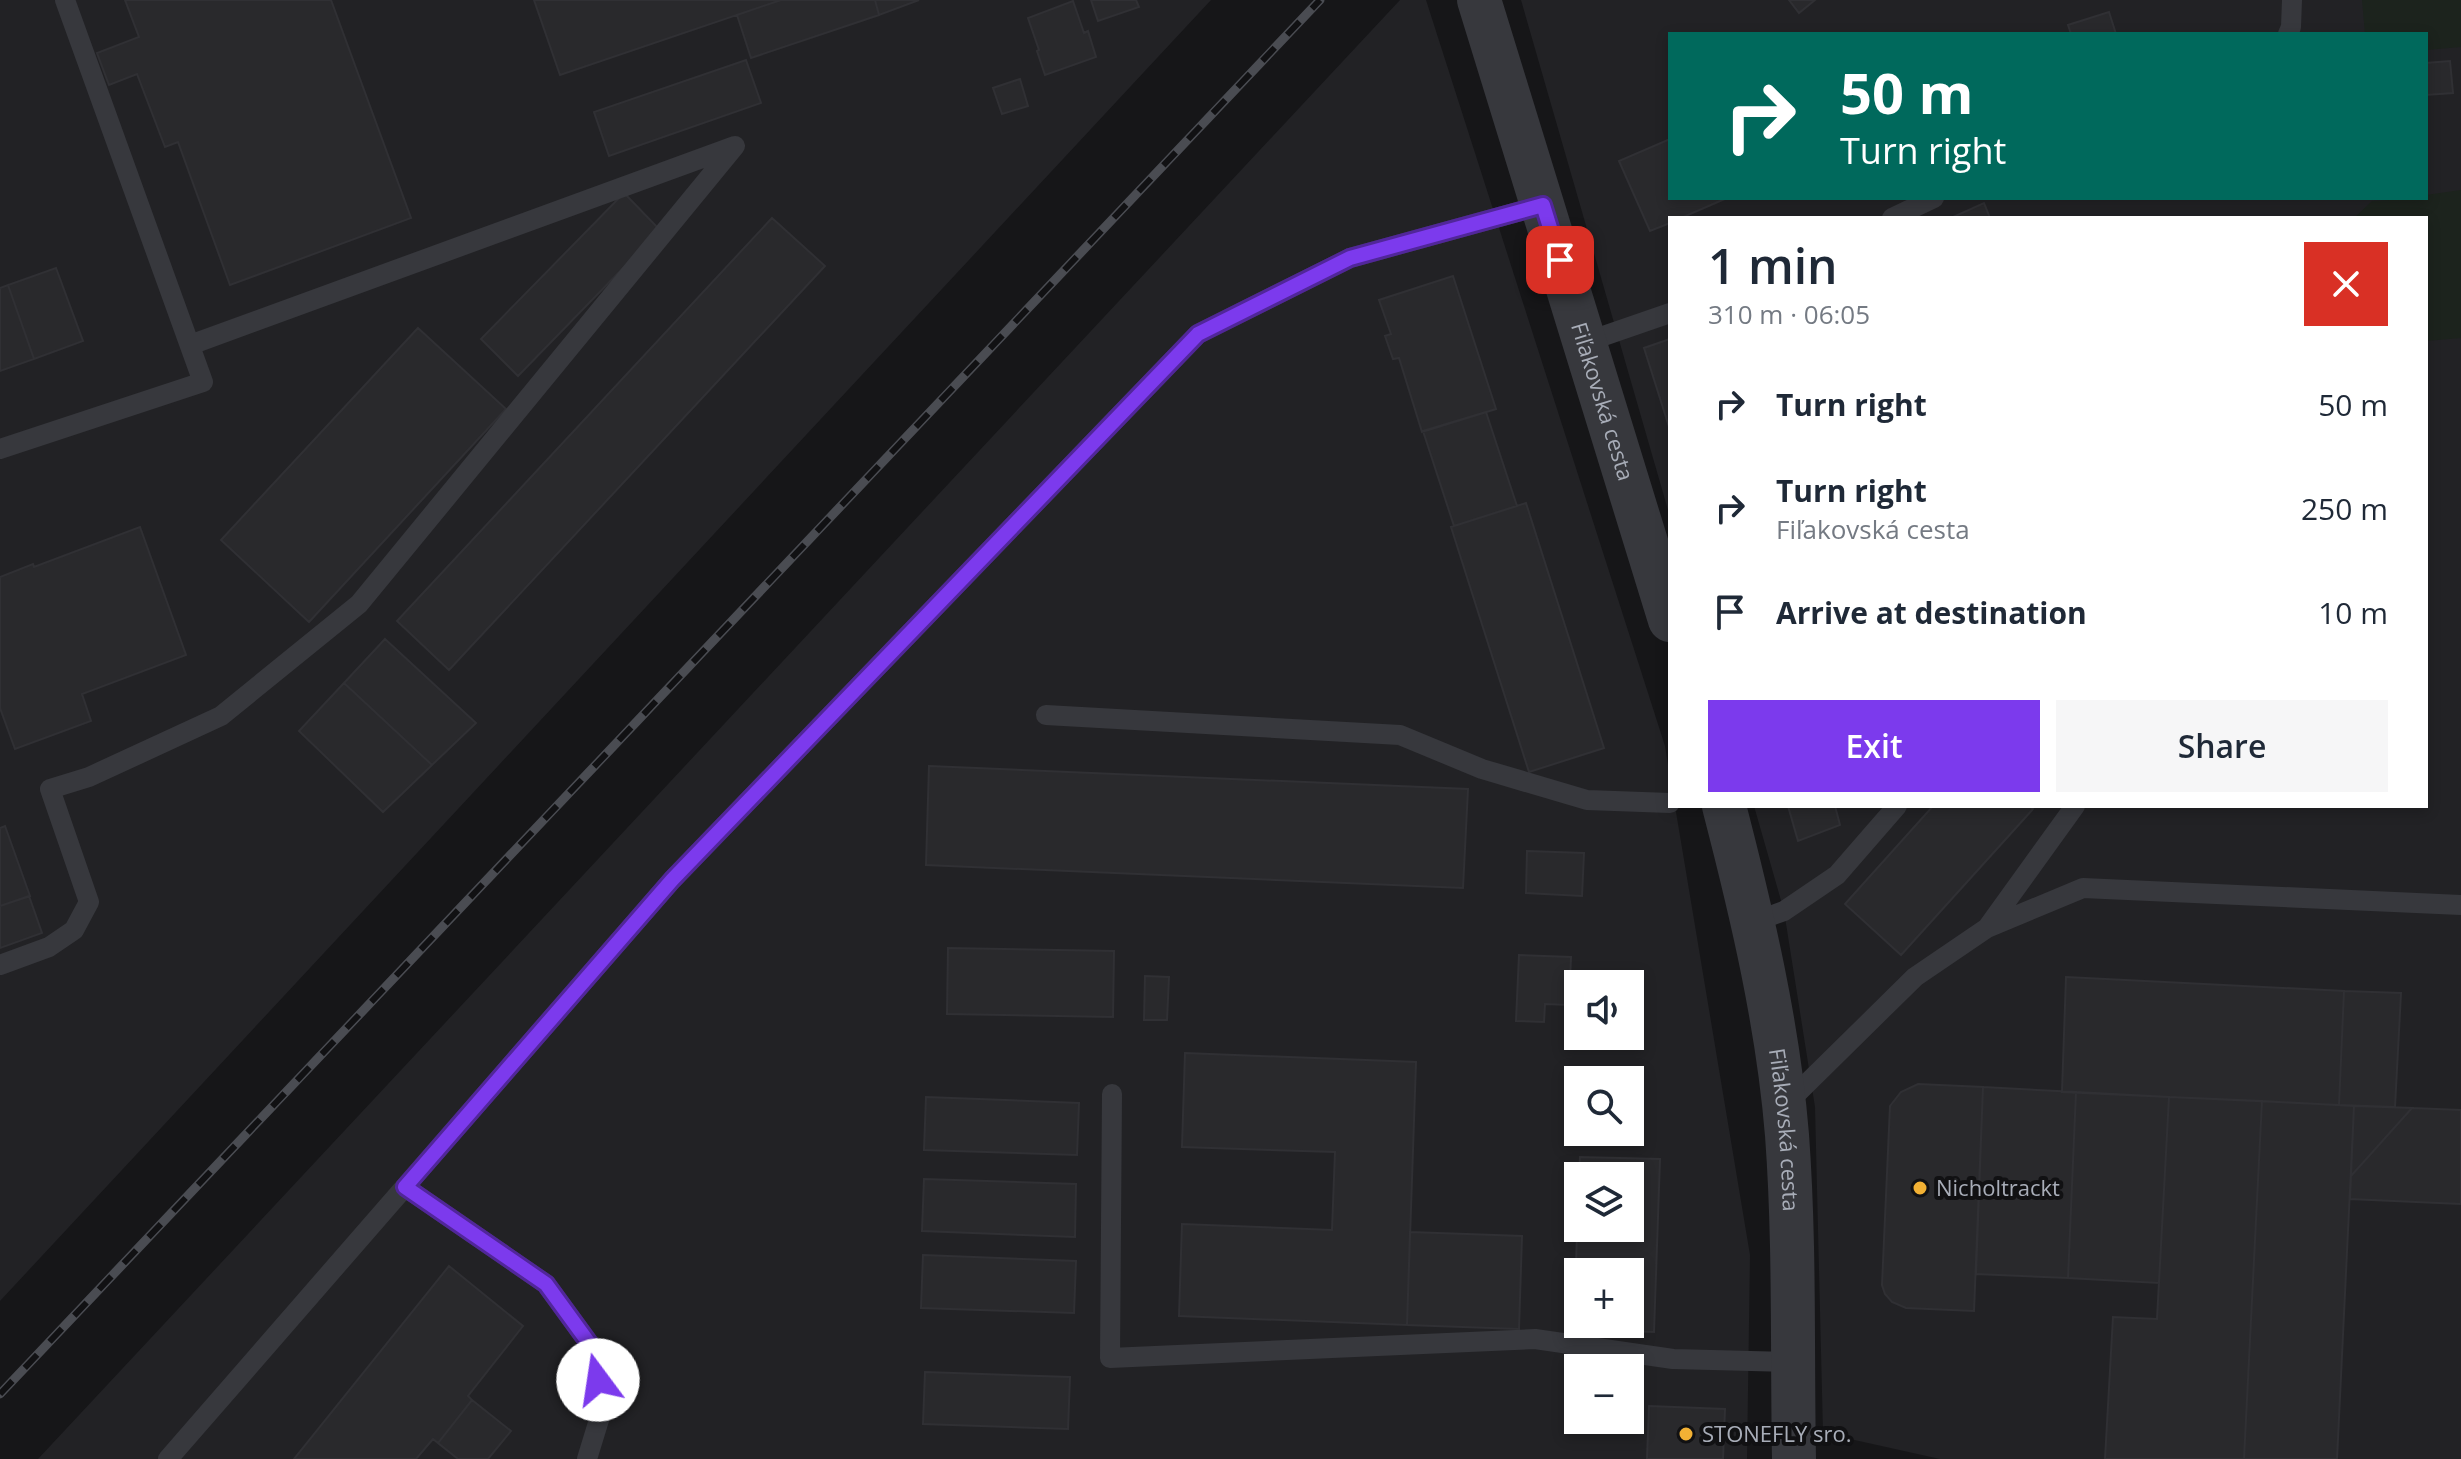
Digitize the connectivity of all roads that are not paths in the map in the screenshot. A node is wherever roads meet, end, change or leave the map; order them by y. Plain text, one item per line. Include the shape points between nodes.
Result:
1 (65, 0) edge
2 (1479, 0) edge
3 (2292, 0) edge
4 (2289, 32) edge
5 (1930, 200) edge
6 (1543, 205) junction
7 (1896, 216) edge
8 (1668, 314) edge
9 (1586, 342) junction
10 (190, 345) junction
11 (0, 449) edge
12 (1668, 613) edge
13 (1046, 715) dead end
14 (1668, 803) edge
15 (1725, 808) edge
16 (1895, 808) edge
17 (2074, 808) edge
18 (2461, 905) edge
19 (1754, 922) junction
20 (1987, 928) junction
21 (0, 965) edge
22 (1112, 1094) dead end
23 (1783, 1107) junction
24 (405, 1187) junction
25 (1792, 1362) junction
26 (170, 1458) edge
27 (587, 1459) edge
28 (1794, 1459) edge

1 - 10 lane
2 - 6 street, Fiľakovská cesta
3 - 4 lane
5 - 7 lane
6 - 9 street, Fiľakovská cesta
6 - 24 lane via 1350,258 1198,334 672,880
8 - 9 lane
9 - 12 street, Fiľakovská cesta
10 - 11 lane via 203,382
10 - 21 lane via 735,146 359,604 221,716 89,777 50,789 89,902 74,930 49,947
13 - 14 lane via 1400,735 1482,769 1587,800
15 - 19 street, Fiľakovská cesta
16 - 19 lane via 1837,875 1784,911
17 - 20 lane
18 - 20 lane via 2083,888
19 - 23 street, Fiľakovská cesta
20 - 23 lane via 1915,977
22 - 25 lane via 1110,1358 1535,1339 1673,1359
23 - 25 street, Fiľakovská cesta
24 - 26 lane
24 - 27 lane via 546,1284 594,1350 602,1410
25 - 28 street, Fiľakovská cesta

